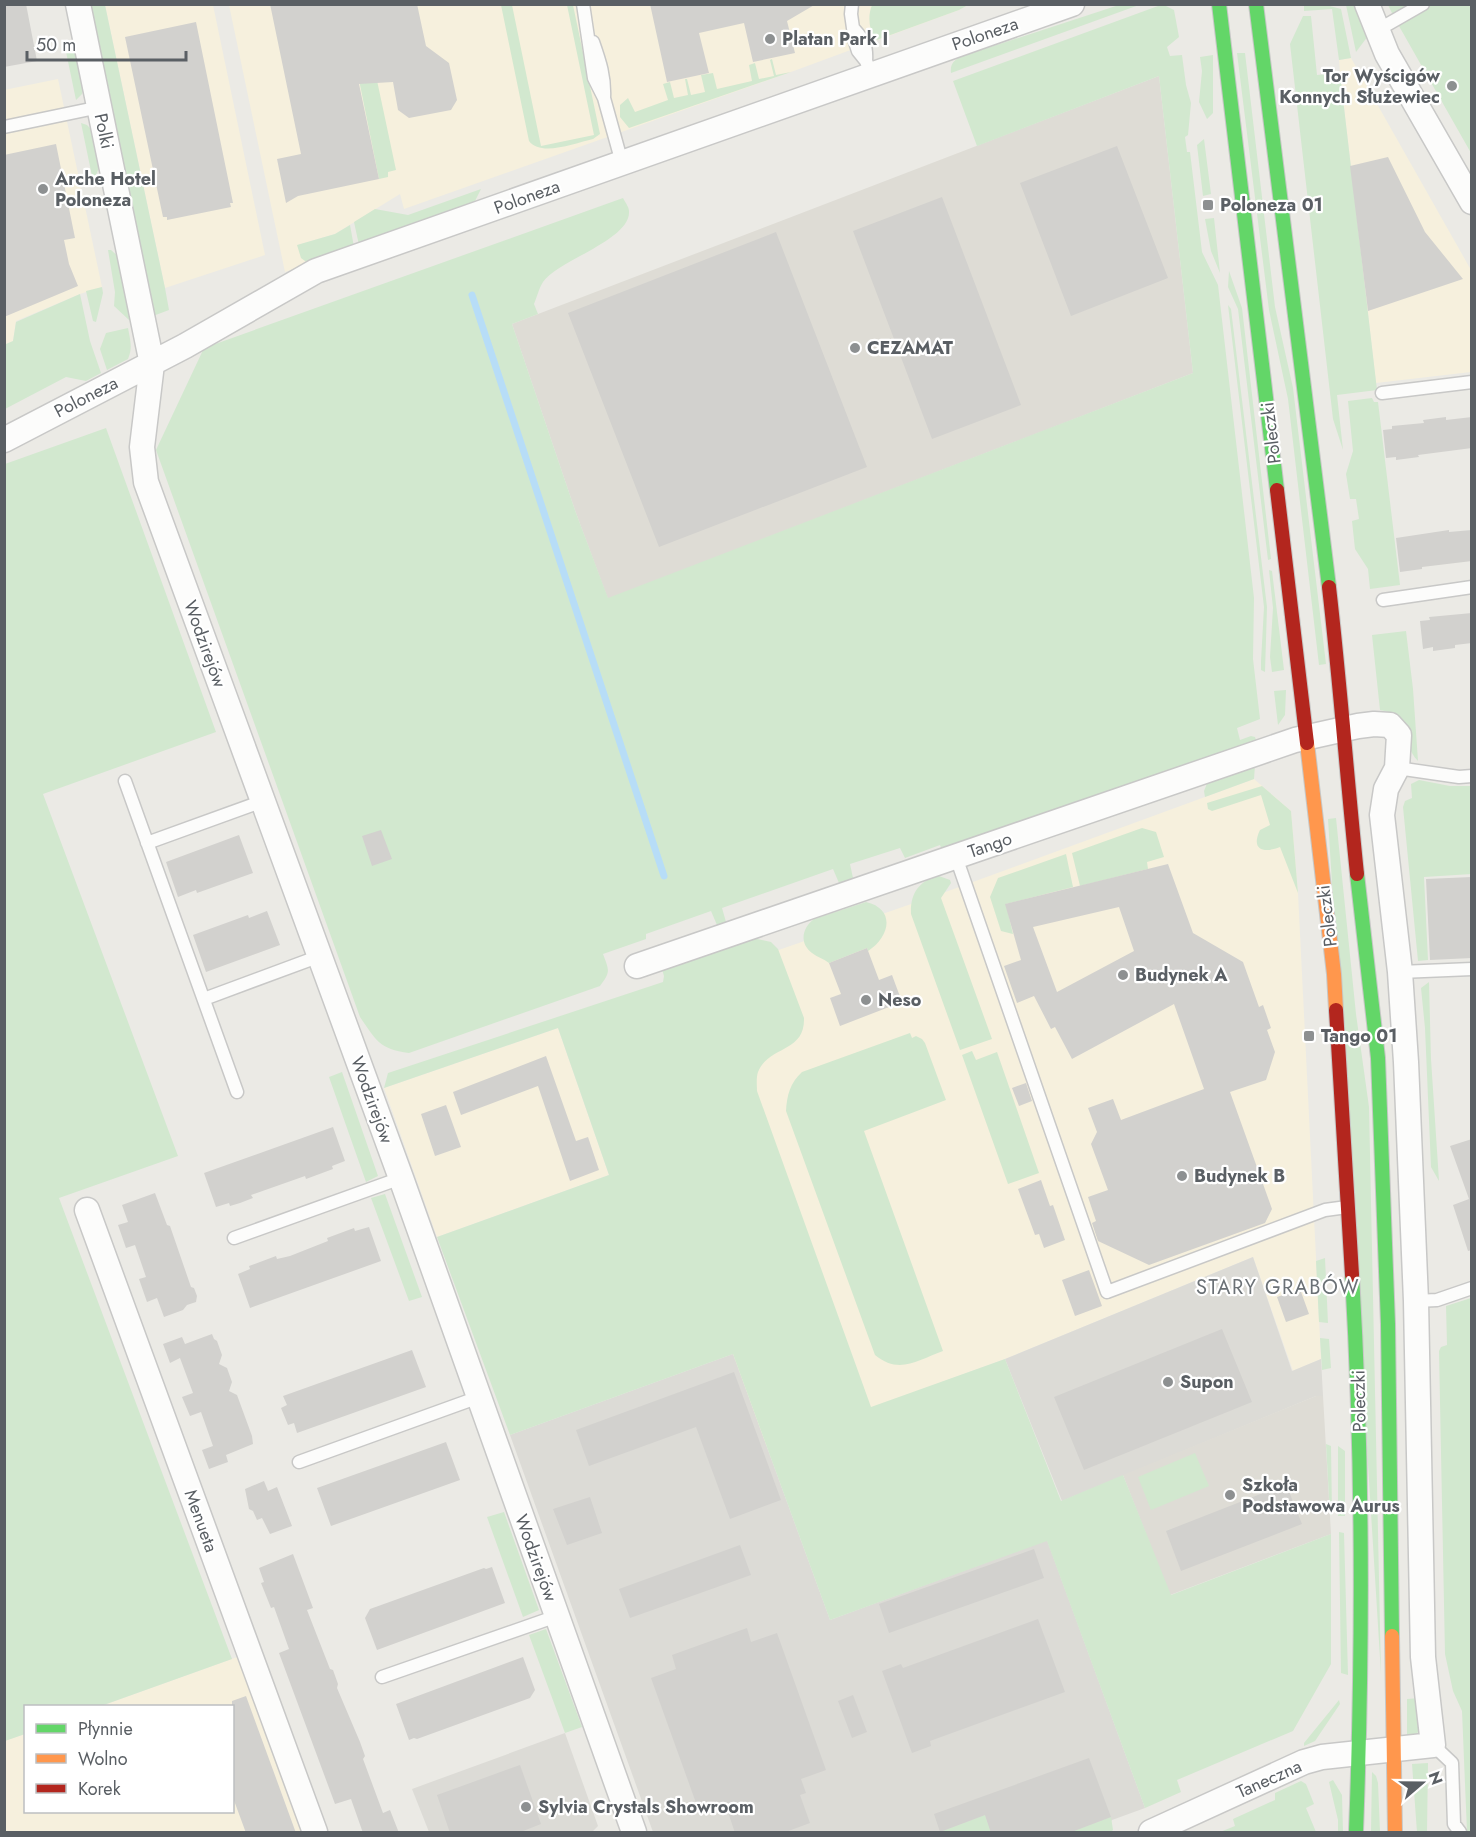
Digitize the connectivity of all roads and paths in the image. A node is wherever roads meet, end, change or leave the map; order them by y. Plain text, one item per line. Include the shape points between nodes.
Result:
1 (78, 4) edge
2 (583, 4) edge
3 (852, 4) edge
4 (1072, 4) edge
5 (1219, 4) edge
6 (1256, 4) edge
7 (1367, 4) edge
8 (1423, 4) edge
9 (1376, 31) junction
10 (869, 67) junction
11 (99, 107) junction
12 (4, 127) edge
13 (622, 163) junction
14 (1472, 202) edge
15 (152, 364) junction
16 (1472, 382) edge
17 (1382, 393) dead end
18 (4, 440) edge
19 (1472, 587) edge
20 (1383, 600) dead end
21 (1344, 729) junction
22 (1306, 738) junction
23 (1397, 768) junction
24 (1472, 776) edge
25 (125, 781) dead end
26 (263, 801) junction
27 (147, 843) junction
28 (956, 857) junction
29 (320, 956) junction
30 (637, 966) dead end
31 (1472, 969) edge
32 (1400, 972) junction
33 (204, 999) junction
34 (237, 1092) dead end
35 (400, 1178) junction
36 (1348, 1207) junction
37 (87, 1210) dead end
38 (234, 1238) dead end
39 (1472, 1288) edge
40 (1416, 1301) junction
41 (479, 1397) junction
42 (299, 1462) dead end
43 (557, 1616) junction
44 (382, 1677) dead end
45 (1433, 1745) junction
46 (1393, 1749) junction
47 (1359, 1752) junction
48 (315, 1833) edge
49 (634, 1833) edge
50 (1151, 1833) edge
51 (1356, 1833) edge
52 (1395, 1833) edge
53 (1460, 1833) edge

1 - 11 street, Polki
2 - 13 lane via 602,66 604,98
3 - 10 lane via 854,29 864,39
4 - 10 street, Poloneza
5 - 22 main road, Poleczki
6 - 21 main road, Poleczki via 1321,513
7 - 9 street
8 - 9 lane
9 - 14 street
10 - 13 street, Poloneza
11 - 12 lane
11 - 15 street, Polki
13 - 15 street, Poloneza via 316,271
15 - 18 street, Poloneza
15 - 26 street, Wodzirejów via 142,447 146,482
16 - 17 lane
19 - 20 lane
21 - 22 street, Tango
21 - 23 street via 1390,725 1399,735
21 - 46 main road, Poleczki via 1379,1069 1388,1324
22 - 28 street, Tango
22 - 36 main road, Poleczki via 1334,974
23 - 24 lane
23 - 32 street via 1386,789 1382,815
25 - 27 lane
26 - 27 lane
26 - 29 street, Wodzirejów
27 - 33 lane
28 - 30 street, Tango
28 - 36 lane via 1107,1292 1325,1210
29 - 33 lane
29 - 35 street, Wodzirejów
31 - 32 lane
32 - 40 street
33 - 34 lane
35 - 38 lane
35 - 41 street, Wodzirejów
36 - 47 main road, Poleczki via 1358,1379
37 - 48 street, Menueta
39 - 40 lane via 1437,1300
40 - 45 street via 1423,1657
41 - 42 lane
41 - 43 street, Wodzirejów
43 - 44 lane
43 - 49 street, Wodzirejów
45 - 46 street
45 - 53 lane via 1452,1763 1454,1824
46 - 47 street, Taneczna
46 - 52 main road, Poleczki
47 - 50 street, Taneczna via 1304,1762
47 - 51 main road, Poleczki

